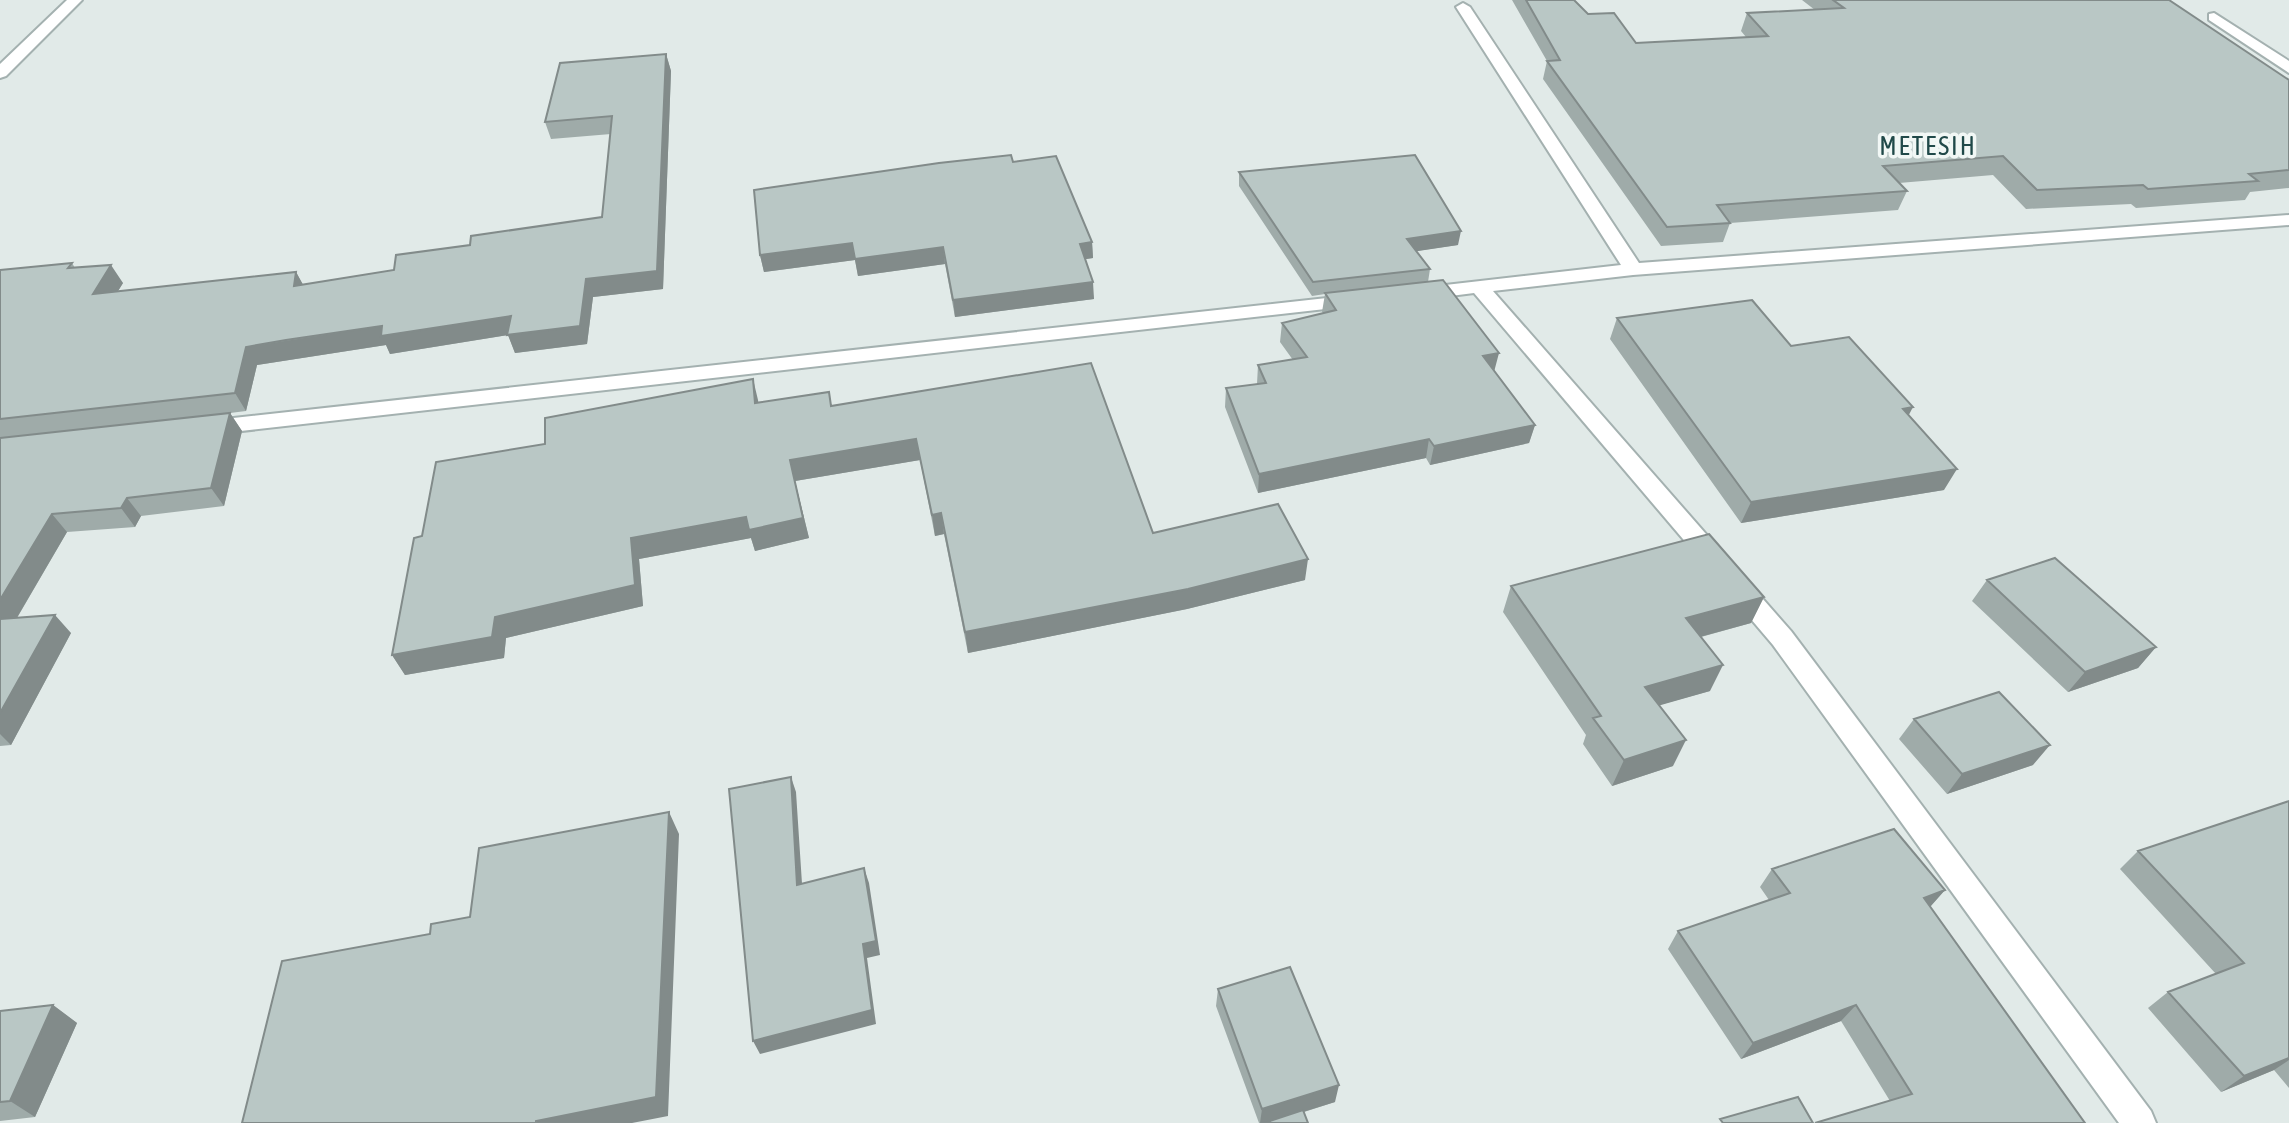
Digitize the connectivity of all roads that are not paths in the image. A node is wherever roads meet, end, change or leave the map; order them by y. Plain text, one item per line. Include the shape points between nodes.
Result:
1 (75, 0) edge
2 (1463, 7) dead end
3 (2214, 17) dead end
4 (2289, 68) edge
5 (0, 73) edge
6 (2289, 220) edge
7 (1633, 269) junction
8 (1479, 287) junction
9 (1400, 296) edge
10 (1368, 300) edge
11 (183, 430) edge
12 (2139, 1123) edge

1 - 5 street
2 - 7 street
3 - 4 street
6 - 7 street
7 - 8 street
8 - 9 street
8 - 12 street via 1782,638
10 - 11 street

